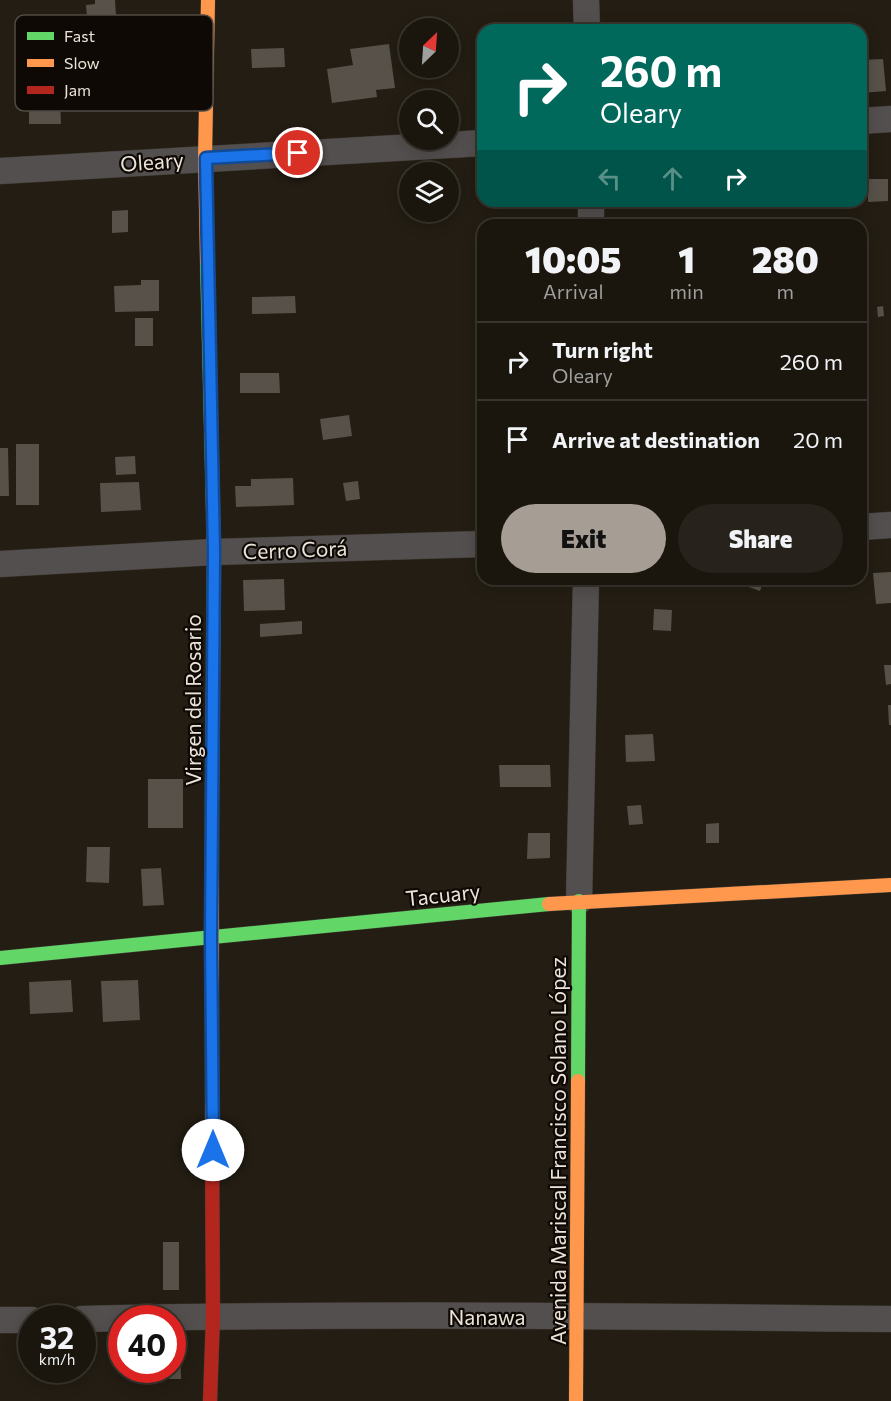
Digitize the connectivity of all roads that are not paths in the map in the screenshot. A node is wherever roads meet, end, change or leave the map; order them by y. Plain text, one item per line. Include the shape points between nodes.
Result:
1 (208, 0) edge
2 (586, 0) edge
3 (208, 15) edge
4 (587, 24) edge
5 (207, 111) edge
6 (891, 119) edge
7 (867, 121) edge
8 (477, 143) edge
9 (206, 158) junction
10 (0, 171) edge
11 (891, 525) edge
12 (867, 527) edge
13 (477, 544) edge
14 (214, 552) junction
15 (0, 564) edge
16 (586, 585) edge
17 (891, 885) edge
18 (579, 901) junction
19 (211, 937) junction
20 (0, 958) edge
21 (213, 1316) junction
22 (578, 1316) junction
23 (96, 1319) edge
24 (891, 1319) edge
25 (0, 1320) edge
26 (18, 1320) edge
27 (210, 1401) edge
28 (576, 1401) edge

1 - 3 street, Virgen del Rosario
2 - 4 street
5 - 9 street, Virgen del Rosario
6 - 7 street
8 - 9 street, Oleary
9 - 10 street, Oleary
9 - 14 street, Virgen del Rosario
11 - 12 street
13 - 14 street, Cerro Corá
14 - 15 street, Cerro Corá
14 - 19 street, Virgen del Rosario
16 - 18 street
17 - 18 street, Tacuary
18 - 19 street, Tacuary
18 - 22 street, Avenida Mariscal Francisco Solano López
19 - 20 street, Tacuary
19 - 21 street, Virgen del Rosario
21 - 22 street, Nanawa
21 - 23 street, Nanawa
21 - 27 street, Virgen del Rosario
22 - 24 street, Nanawa
22 - 28 street, Avenida Mariscal Francisco Solano López
25 - 26 street

